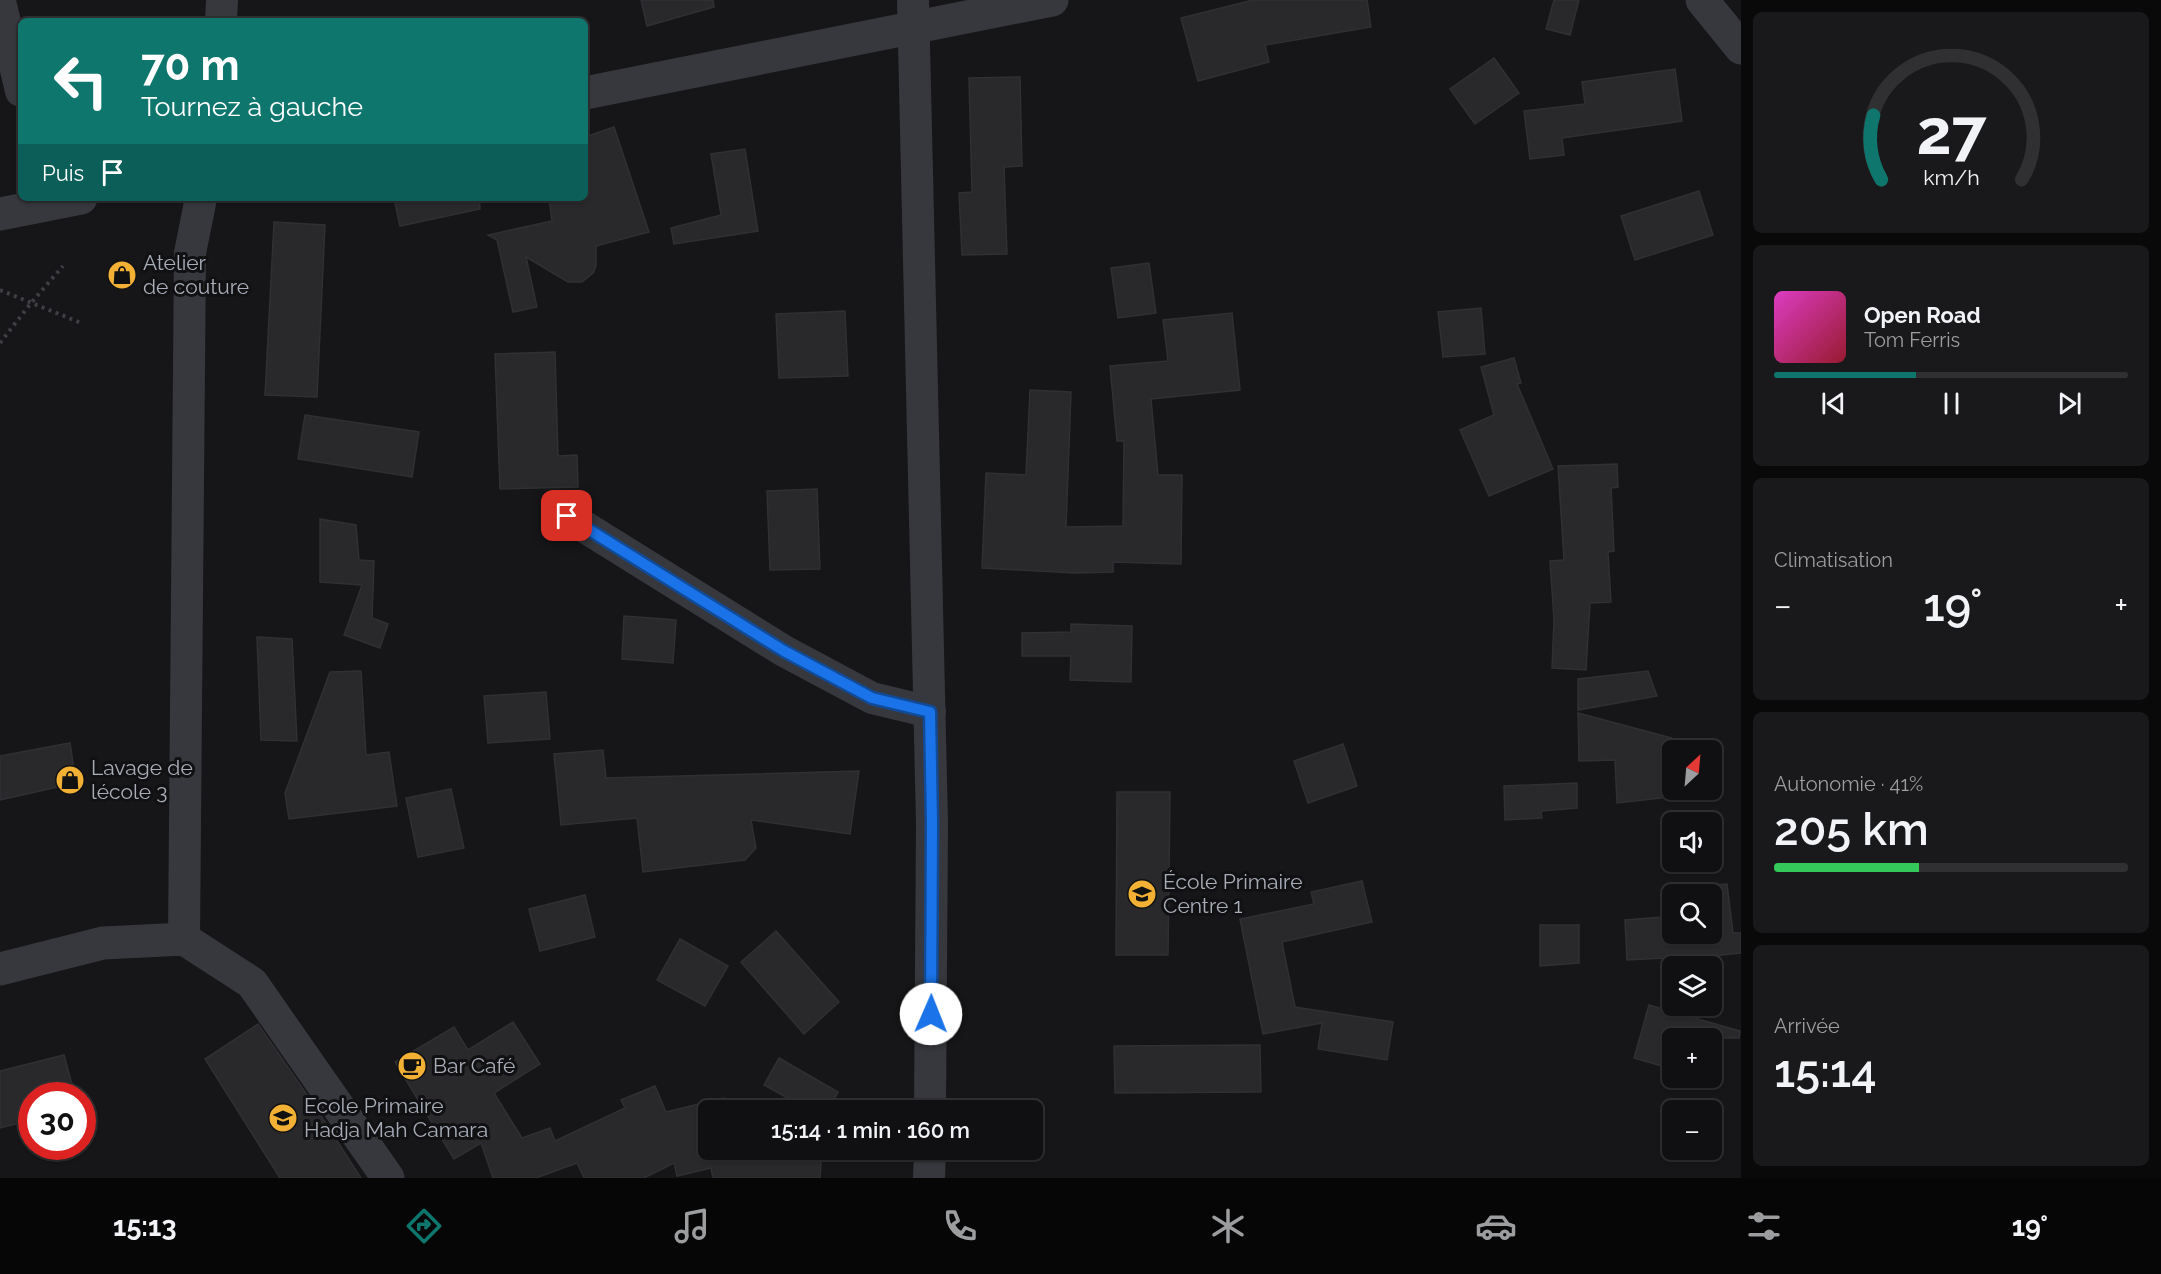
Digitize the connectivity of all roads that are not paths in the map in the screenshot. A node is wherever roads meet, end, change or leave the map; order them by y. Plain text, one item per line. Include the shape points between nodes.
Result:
1 (222, 0) edge
2 (1052, 0) edge
3 (1702, 0) edge
4 (0, 1) edge
5 (914, 13) edge
6 (220, 18) edge
7 (1741, 48) edge
8 (18, 78) edge
9 (588, 92) edge
10 (200, 201) edge
11 (47, 202) edge
12 (0, 214) edge
13 (567, 516) dead end
14 (930, 712) junction
15 (184, 939) junction
16 (0, 969) edge
17 (930, 1100) edge
18 (930, 1160) edge
19 (388, 1178) edge
20 (929, 1178) edge

1 - 6 street
2 - 5 street
3 - 7 street
4 - 8 street
5 - 9 street
5 - 14 street
10 - 15 street via 190,253
11 - 12 street
13 - 14 street via 784,651 872,698
14 - 17 street
15 - 16 street via 103,943
15 - 19 street via 252,983
18 - 20 street

